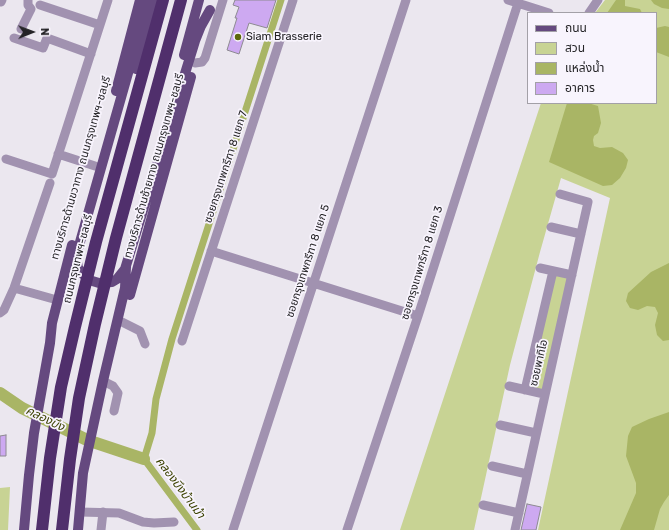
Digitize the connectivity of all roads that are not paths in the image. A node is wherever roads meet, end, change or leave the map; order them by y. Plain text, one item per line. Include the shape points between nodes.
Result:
1 (108, 0) edge
2 (140, 0) edge
3 (147, 0) edge
4 (156, 0) edge
5 (163, 0) edge
6 (181, 0) edge
7 (199, 0) edge
8 (223, 0) edge
9 (293, 0) edge
10 (406, 0) edge
11 (508, 0) edge
12 (598, 0) edge
13 (518, 2) edge
14 (40, 3) edge
15 (30, 5) edge
16 (211, 5) edge
17 (547, 12) edge
18 (590, 12) edge
19 (100, 25) junction
20 (21, 29) dead end
21 (14, 38) dead end
22 (91, 54) junction
23 (195, 63) junction
24 (58, 154) junction
25 (6, 159) dead end
26 (95, 166) junction
27 (50, 183) dead end
28 (560, 194) dead end
29 (551, 227) dead end
30 (581, 234) junction
31 (211, 250) junction
32 (540, 268) dead end
33 (554, 271) junction
34 (572, 275) junction
35 (313, 283) junction
36 (14, 288) junction
37 (57, 300) junction
38 (0, 313) edge
39 (418, 316) junction
40 (122, 322) junction
41 (114, 338) junction
42 (182, 341) dead end
43 (50, 343) junction
44 (145, 344) dead end
45 (103, 381) junction
46 (509, 386) dead end
47 (525, 390) junction
48 (544, 394) junction
49 (114, 411) dead end
50 (500, 425) dead end
51 (536, 433) junction
52 (492, 466) dead end
53 (527, 474) junction
54 (483, 505) dead end
55 (80, 512) junction
56 (103, 512) junction
57 (519, 513) junction
58 (174, 522) dead end
59 (24, 530) edge
60 (42, 530) edge
61 (62, 530) edge
62 (78, 530) edge
63 (101, 530) edge
64 (234, 530) edge
65 (347, 530) edge
66 (515, 530) edge

1 - 19 street
2 - 26 main road, ทางบริการด้านขวาทาง ถนนกรุงเทพฯ-ชลบุรี
3 - 16 main road via 76,256 78,268 94,282 112,282 125,269 195,41
4 - 43 main road, ทางบริการด้านขวาทาง ถนนกรุงเทพฯ-ชลบุรี via 92,222 86,241 71,270 58,323
5 - 60 highway, ถนนกรุงเทพฯ-ชลบุรี via 96,242 61,387
6 - 61 highway via 95,324 79,398
7 - 41 main road, ทางบริการด้านซ้ายทาง ถนนกรุงเทพฯ-ชลบุรี via 128,257 127,282
8 - 23 street via 205,58 202,62
9 - 31 street, ซอยกรุงเทพกรีฑา 8 แยก 7
10 - 35 street, ซอยกรุงเทพกรีฑา 8 แยก 5
11 - 13 street
12 - 18 street
13 - 17 street
13 - 39 street, ซอยกรุงเทพกรีฑา 8 แยก 3
14 - 15 street via 37,9
14 - 19 street
15 - 20 street
16 - 23 main road, ทางบริการด้านซ้ายทาง ถนนกรุงเทพฯ-ชลบุรี
19 - 22 street
21 - 22 street via 43,48 47,38
22 - 24 street
23 - 40 main road, ทางบริการด้านซ้ายทาง ถนนกรุงเทพฯ-ชลบุรี
24 - 25 street via 52,174
24 - 26 street
26 - 37 main road, ทางบริการด้านขวาทาง ถนนกรุงเทพฯ-ชลบุรี
27 - 36 street
28 - 30 street, ซอยพาทิโอ via 588,202
29 - 30 street
30 - 34 street, ซอยพาทิโอ
31 - 35 street
31 - 42 street, ซอยกรุงเทพกรีฑา 8 แยก 7
32 - 33 street
33 - 34 street
33 - 47 street
34 - 48 street, ซอยพาทิโอ
35 - 39 street
35 - 64 street, ซอยกรุงเทพกรีฑา 8 แยก 5
36 - 37 street
36 - 38 street via 4,310
37 - 43 main road, ทางบริการด้านขวาทาง ถนนกรุงเทพฯ-ชลบุรี
39 - 65 street, ซอยกรุงเทพกรีฑา 8 แยก 3
40 - 41 main road, ทางบริการด้านซ้ายทาง ถนนกรุงเทพฯ-ชลบุรี
40 - 44 street via 140,331
41 - 45 main road, ทางบริการด้านซ้ายทาง ถนนกรุงเทพฯ-ชลบุรี
43 - 59 main road, ทางบริการด้านขวาทาง ถนนกรุงเทพฯ-ชลบุรี via 34,433
45 - 49 street via 118,392
45 - 55 main road, ทางบริการด้านซ้ายทาง ถนนกรุงเทพฯ-ชลบุรี via 83,473
46 - 47 street
47 - 48 street
48 - 51 street, ซอยพาทิโอ
50 - 51 street
51 - 53 street, ซอยพาทิโอ
52 - 53 street
53 - 57 street, ซอยพาทิโอ
54 - 57 street
55 - 56 street
55 - 62 main road, ทางบริการด้านซ้ายทาง ถนนกรุงเทพฯ-ชลบุรี
56 - 58 street via 119,513 143,522
56 - 63 street
57 - 66 street, ซอยพาทิโอ

